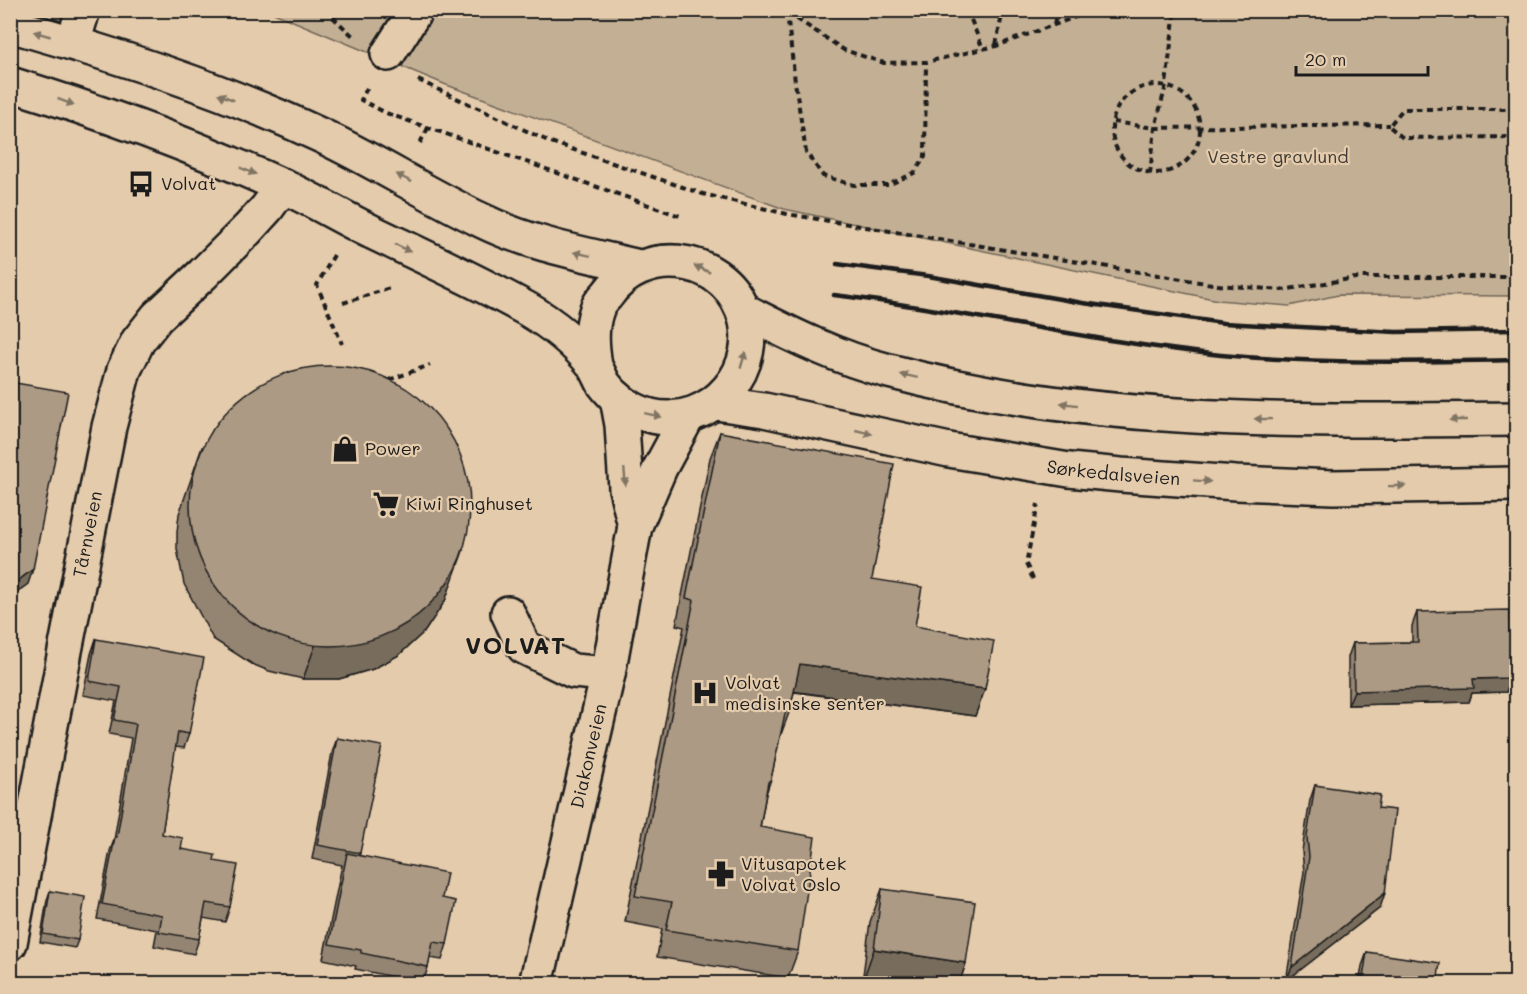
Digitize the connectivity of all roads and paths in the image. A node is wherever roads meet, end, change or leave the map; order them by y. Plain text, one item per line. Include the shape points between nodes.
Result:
1 (83, 10) edge
2 (416, 10) edge
3 (967, 10) edge
4 (1003, 10) edge
5 (1057, 10) edge
6 (1095, 10) edge
7 (1175, 10) edge
8 (786, 11) edge
9 (10, 24) edge
10 (1054, 25) junction
11 (73, 43) junction
12 (996, 46) junction
13 (983, 49) junction
14 (388, 54) dead end
15 (926, 62) junction
16 (413, 78) dead end
17 (10, 84) edge
18 (1166, 85) junction
19 (361, 100) dead end
20 (1516, 109) edge
21 (1113, 122) junction
22 (1389, 125) junction
23 (1155, 128) junction
24 (1201, 128) junction
25 (1516, 136) edge
26 (1150, 174) junction
27 (283, 186) junction
28 (683, 217) dead end
29 (338, 247) dead end
30 (639, 267) junction
31 (1516, 277) edge
32 (396, 287) dead end
33 (343, 303) dead end
34 (742, 310) junction
35 (342, 344) dead end
36 (430, 365) dead end
37 (595, 366) junction
38 (383, 382) edge
39 (617, 398) junction
40 (702, 410) junction
41 (1516, 420) edge
42 (1516, 484) edge
43 (1039, 499) dead end
44 (635, 526) junction
45 (1033, 579) dead end
46 (508, 613) dead end
47 (608, 674) junction
48 (10, 943) edge
49 (536, 984) edge

1 - 11 main road
2 - 14 main road
3 - 13 path
4 - 12 path
5 - 10 path
6 - 10 path
7 - 18 path
8 - 15 path via 844,50 884,63
8 - 15 path via 806,152 824,176 854,184 888,185 914,173 925,157
11 -> 9 main road
10 - 12 path
30 -> 11 main road via 544,245 483,221 321,136 162,72
12 - 13 path
13 - 15 path
16 - 31 path via 548,141 703,194 787,214 1257,289 1282,290 1362,277
17 -> 27 main road via 73,104
18 - 21 path via 1150,84 1127,95 1117,106
18 - 23 path
18 - 24 path via 1192,101
19 - 28 path via 386,113
20 - 22 path via 1403,110
21 - 23 path
21 - 26 path via 1112,136 1118,151 1137,170
22 - 24 path
22 - 25 path via 1403,138
23 - 24 path
23 - 26 path
24 - 26 path via 1198,145 1185,163
27 -> 37 main road via 528,310 562,333
27 - 48 main road, Tårnveien via 241,236 157,316 138,340 124,370 98,483
29 - 35 path via 317,285
34 -> 30 main road via 730,289 703,269 663,261
30 - 37 main road via 615,284 597,308 591,336
32 - 33 path
40 -> 34 main road via 734,385 745,361 748,335
41 -> 34 main road via 1247,419 1032,400 887,371 786,332
36 - 38 path
37 - 39 main road
39 -> 40 main road via 651,416 669,418
39 -> 44 main road, Diakonveien via 626,489
40 -> 42 main road, Sørkedalsveien via 764,410 949,450 1121,475 1333,487
40 - 44 main road, Diakonveien via 660,468
43 - 45 path via 1026,564
44 - 47 main road, Diakonveien
46 - 47 main road via 524,647 573,671
47 - 49 main road, Diakonveien

